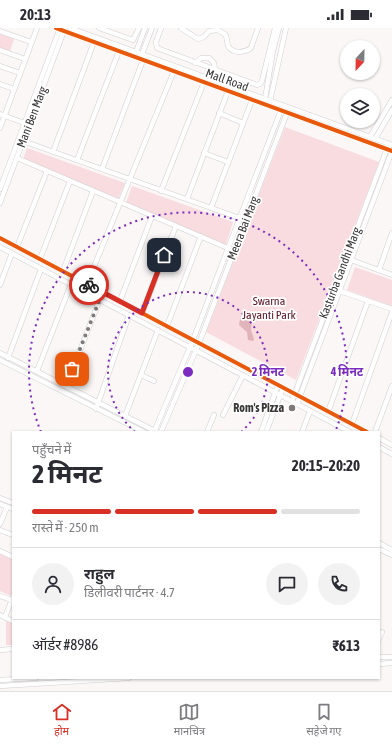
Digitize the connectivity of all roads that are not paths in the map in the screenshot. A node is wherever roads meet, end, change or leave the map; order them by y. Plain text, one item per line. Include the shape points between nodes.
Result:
1 (37, 28) edge
2 (70, 28) edge
3 (99, 28) edge
4 (139, 28) edge
5 (145, 28) edge
6 (152, 28) edge
7 (161, 28) edge
8 (181, 28) edge
9 (258, 28) edge
10 (275, 28) edge
11 (279, 28) edge
12 (286, 28) edge
13 (61, 29) edge
14 (0, 31) edge
15 (32, 42) junction
16 (94, 42) junction
17 (0, 50) edge
18 (119, 51) junction
19 (136, 52) junction
20 (142, 54) junction
21 (25, 59) junction
22 (143, 60) junction
23 (195, 63) junction
24 (202, 65) junction
25 (0, 66) edge
26 (208, 68) junction
27 (215, 70) junction
28 (174, 71) junction
29 (20, 73) junction
30 (199, 75) junction
31 (204, 79) junction
32 (0, 84) edge
33 (14, 89) junction
34 (228, 91) junction
35 (252, 100) junction
36 (268, 100) junction
37 (392, 100) edge
38 (281, 110) junction
39 (392, 110) edge
40 (287, 112) junction
41 (219, 113) junction
42 (2, 115) edge
43 (243, 123) junction
44 (27, 124) junction
45 (0, 128) edge
46 (373, 138) junction
47 (23, 141) junction
48 (390, 148) edge
49 (52, 152) junction
50 (204, 153) junction
51 (17, 158) junction
52 (77, 160) junction
53 (228, 162) junction
54 (102, 170) junction
55 (47, 171) junction
56 (130, 179) junction
57 (70, 181) junction
58 (0, 189) edge
59 (161, 190) junction
60 (93, 191) junction
61 (187, 200) junction
62 (120, 202) junction
63 (0, 203) edge
64 (211, 208) junction
65 (152, 216) junction
66 (240, 218) junction
67 (246, 221) junction
68 (176, 226) junction
69 (392, 233) edge
70 (201, 236) junction
71 (0, 238) edge
72 (0, 247) edge
73 (18, 247) junction
74 (228, 248) junction
75 (234, 250) junction
76 (12, 253) junction
77 (40, 259) junction
78 (351, 260) junction
79 (41, 269) junction
80 (379, 270) junction
81 (63, 271) junction
82 (392, 275) edge
83 (341, 280) junction
84 (70, 284) junction
85 (87, 284) junction
86 (0, 285) edge
87 (84, 291) junction
88 (340, 291) junction
89 (100, 299) junction
90 (120, 301) junction
91 (368, 301) junction
92 (392, 310) edge
93 (142, 313) junction
94 (129, 315) junction
95 (166, 326) junction
96 (158, 330) junction
97 (194, 340) junction
98 (199, 343) junction
99 (192, 349) junction
100 (0, 353) edge
101 (8, 358) junction
102 (0, 360) edge
103 (36, 371) junction
104 (141, 375) junction
105 (243, 375) junction
106 (154, 380) dead end
107 (278, 385) junction
108 (66, 386) junction
109 (392, 386) edge
110 (283, 388) junction
111 (275, 392) junction
112 (295, 394) junction
113 (280, 395) junction
114 (300, 396) junction
115 (292, 401) junction
116 (98, 402) junction
117 (297, 404) junction
118 (96, 409) junction
119 (310, 411) junction
120 (328, 412) junction
121 (214, 415) dead end
122 (223, 415) dead end
123 (125, 416) junction
124 (352, 424) junction
125 (339, 426) junction
126 (142, 431) edge
127 (153, 431) edge
128 (155, 431) edge
129 (161, 431) edge
130 (206, 431) edge
131 (261, 431) edge
132 (266, 431) edge
133 (302, 431) edge
134 (337, 431) edge
135 (348, 431) edge
136 (365, 431) edge
137 (375, 431) edge
138 (380, 439) edge
139 (392, 445) edge
140 (380, 448) edge
141 (392, 454) edge
142 (0, 498) edge
143 (12, 503) edge
144 (0, 504) edge
145 (7, 507) junction
146 (12, 509) edge
147 (0, 524) edge
148 (0, 530) edge
149 (12, 535) edge
150 (380, 544) edge
151 (380, 549) edge
152 (392, 550) edge
153 (0, 551) edge
154 (392, 555) edge
155 (12, 557) edge
156 (0, 596) edge
157 (12, 599) edge
158 (2, 616) edge
159 (12, 621) edge
160 (382, 632) dead end
161 (380, 637) edge
162 (12, 649) edge
163 (0, 650) edge
164 (380, 657) edge
165 (392, 657) edge
166 (392, 663) edge
167 (380, 664) edge
168 (18, 679) edge
169 (104, 679) edge
170 (0, 680) edge
171 (79, 680) edge
172 (0, 686) edge

1 - 15 street
2 - 19 street, Mall Road
3 - 4 street via 133,40
5 - 19 street
6 - 20 street
7 - 23 street via 155,46
8 - 9 street via 198,39 210,30 218,30 226,35 228,46 235,52 251,48
10 - 27 street via 260,84 253,84
11 - 36 street via 273,51
12 - 36 street
13 - 16 street, Mall Road
13 - 44 street, Mani Ben Marg
14 - 15 street
15 - 21 street
16 - 18 street, Mall Road
16 - 49 street
17 - 21 street
18 - 22 street, Mall Road
18 - 52 street
19 - 20 street, Mall Road
20 - 30 street, Mall Road
21 - 29 street
22 - 28 street, Mall Road
22 - 54 street
23 - 24 street
23 - 27 street via 201,58 208,58 214,63
24 - 26 street
24 - 30 street
25 - 29 street
26 - 27 street
26 - 31 street
28 - 31 street, Mall Road
28 - 56 street
29 - 33 street
30 - 31 street, Mall Road
31 - 34 street, Mall Road
31 - 36 street, Mall Road
31 - 59 street
32 - 33 street
33 - 42 street
34 - 35 street, Mall Road
34 - 41 street
35 - 38 street, Mall Road
35 - 43 street
36 - 46 street, Mall Road
37 - 46 street
38 - 40 street, Mall Road
38 - 66 street, Meera Bai Marg
39 - 46 street
40 - 48 street, Mall Road
40 - 67 street, Meera Bai Marg
41 - 43 street
41 - 50 street
42 - 44 street
42 - 45 street
43 - 53 street
44 - 47 street, Mani Ben Marg
44 - 58 street, Mani Ben Marg
46 - 48 street, Mall Road
47 - 49 street
47 - 51 street, Mani Ben Marg
48 - 78 street, Kasturba Gandhi Marg
48 - 83 street, Kasturba Gandhi Marg
49 - 52 street
50 - 53 street
50 - 61 street
51 - 55 street
51 - 63 street, Mani Ben Marg
52 - 54 street
53 - 64 street
54 - 56 street
55 - 57 street
55 - 73 street
56 - 59 street
56 - 62 street
57 - 60 street
57 - 77 street
59 - 61 street
60 - 62 street
60 - 81 street
61 - 64 street
62 - 65 street
62 - 85 street
64 - 66 street
65 - 68 street
65 - 90 street
66 - 67 street
66 - 74 street, Meera Bai Marg
67 - 75 street, Meera Bai Marg
68 - 70 street
68 - 93 street
69 - 80 street
70 - 74 street
70 - 95 street
71 - 73 street
72 - 76 street
73 - 77 street
74 - 75 street
74 - 97 street, Meera Bai Marg
75 - 98 street, Meera Bai Marg
76 - 79 street
76 - 86 street
77 - 81 street
78 - 80 street
78 - 83 street, Kasturba Gandhi Marg
79 - 84 street
79 - 101 street
80 - 82 street
81 - 85 street
83 - 88 street, Kasturba Gandhi Marg
83 - 112 street, Kasturba Gandhi Marg
84 - 87 street
84 - 103 street
85 - 87 street
85 - 90 street
87 - 89 street
88 - 91 street
88 - 114 street, Kasturba Gandhi Marg
89 - 94 street
89 - 108 street
90 - 93 street
91 - 92 street
91 - 120 street
92 - 124 street
93 - 95 street
94 - 96 street
94 - 116 street
95 - 97 street
96 - 99 street
96 - 104 street
97 - 98 street
97 - 99 street, Meera Bai Marg
98 - 99 street, Meera Bai Marg
98 - 107 street
99 - 105 street
99 - 128 street
99 - 129 street
100 - 101 street
101 - 103 street
102 - 118 street
103 - 108 street
104 - 106 street
104 - 123 street
105 - 111 street
105 - 122 street
107 - 110 street
107 - 111 street
108 - 116 street
109 - 137 street
110 - 112 street
110 - 113 street
111 - 113 street
111 - 131 street
112 - 114 street
112 - 115 street, Kasturba Gandhi Marg
113 - 115 street
113 - 132 street
114 - 117 street, Kasturba Gandhi Marg
114 - 120 street
115 - 117 street
116 - 118 street
116 - 123 street
117 - 119 street
118 - 126 street
119 - 125 street
119 - 133 street
120 - 124 street
121 - 130 street
123 - 127 street
124 - 136 street
125 - 134 street
125 - 135 street
138 - 139 street
140 - 141 street
142 - 143 street
144 - 145 street
145 - 146 street
145 - 147 street
148 - 149 street
150 - 152 street
151 - 154 street
153 - 155 street
156 - 157 street
157 - 158 street
158 - 159 street
160 - 161 street
162 - 163 street
164 - 165 street
166 - 167 street
168 - 170 street
169 - 171 street
171 - 172 street

